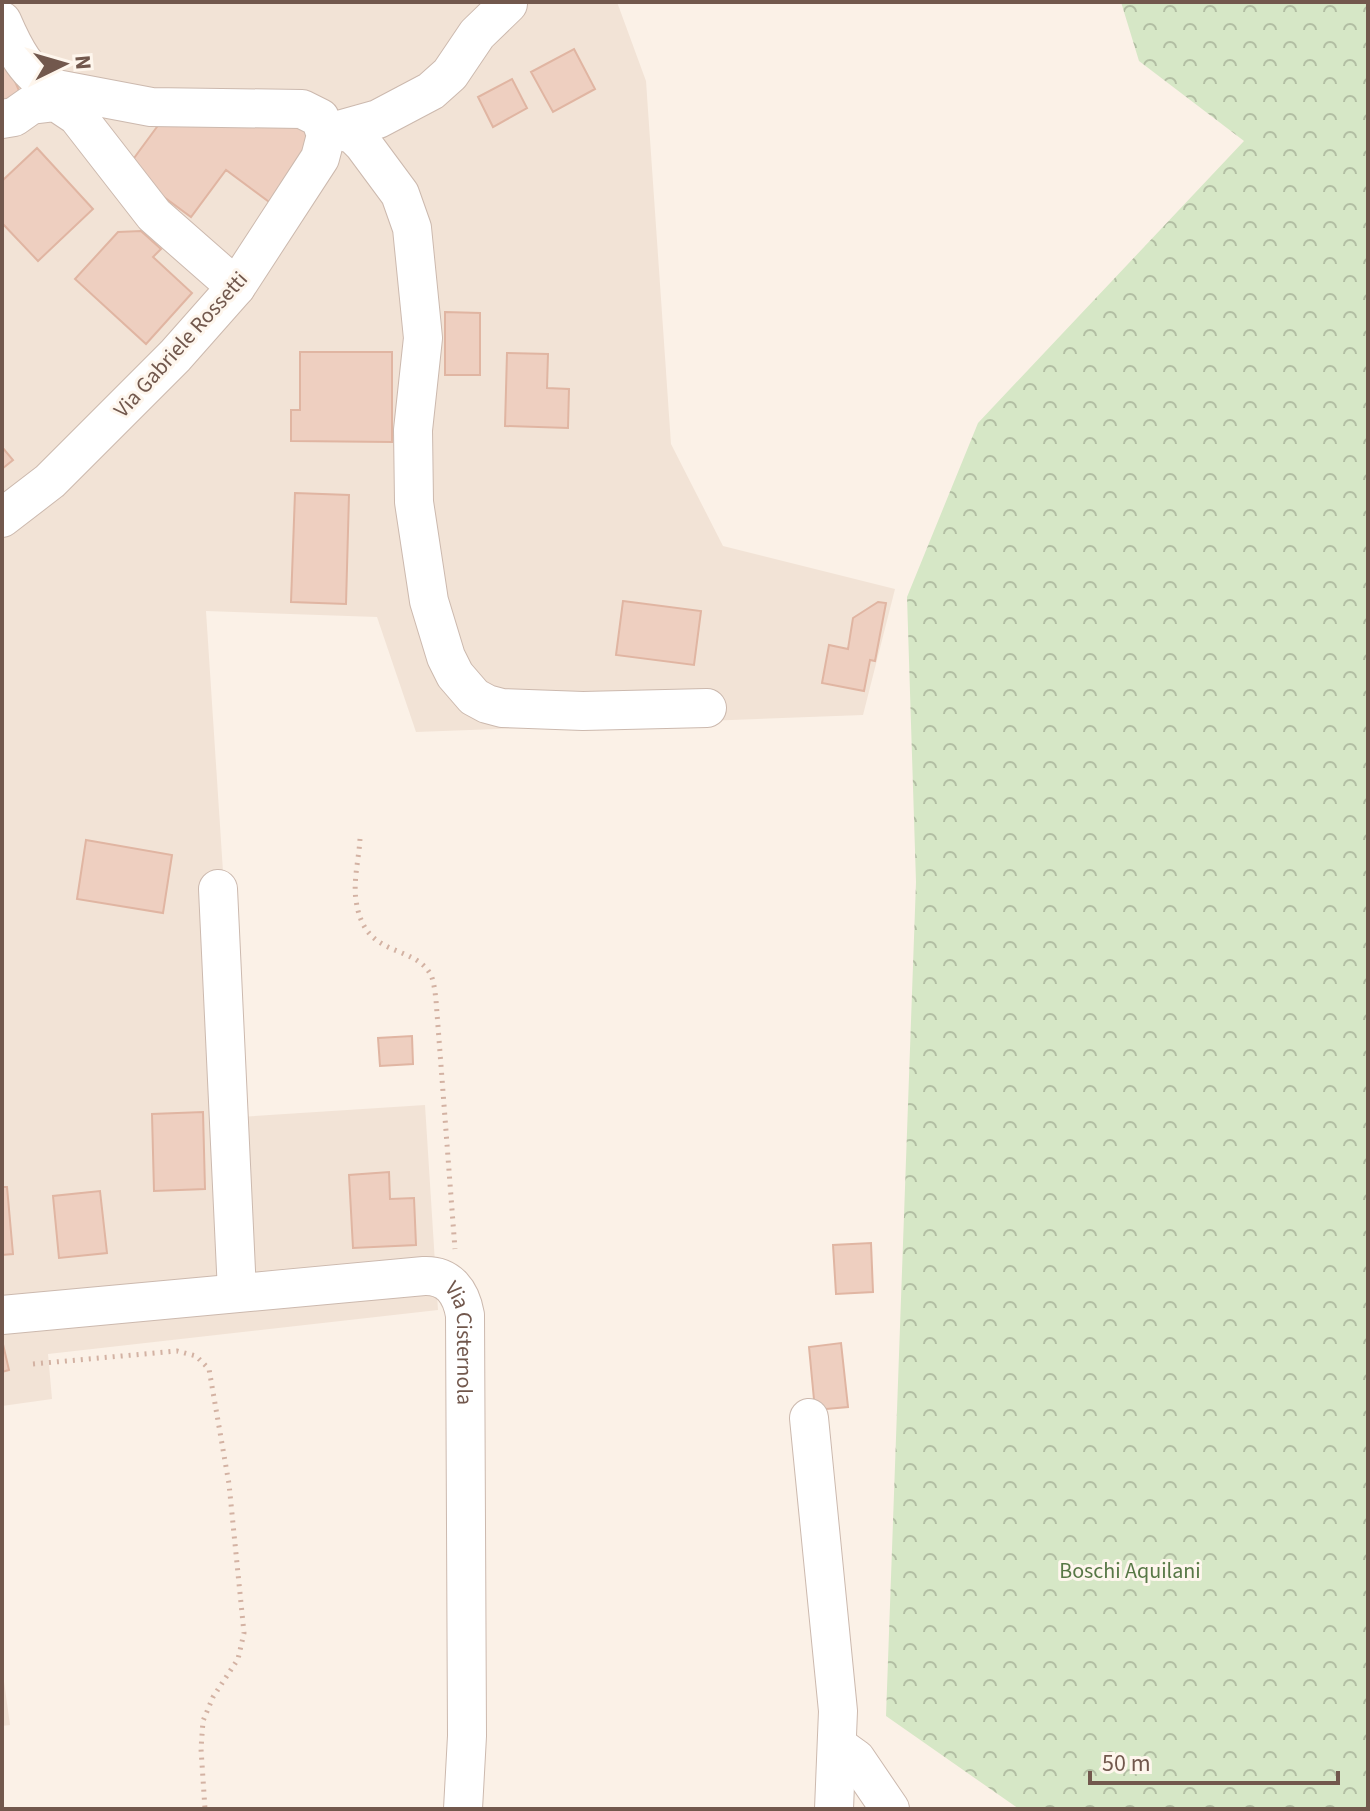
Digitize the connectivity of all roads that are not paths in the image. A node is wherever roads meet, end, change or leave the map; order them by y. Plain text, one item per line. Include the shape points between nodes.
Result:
1 (508, 4) edge
2 (2, 21) edge
3 (2, 119) edge
4 (334, 132) junction
5 (236, 287) junction
6 (2, 518) edge
7 (707, 708) dead end
8 (218, 889) dead end
9 (237, 1292) junction
10 (2, 1315) edge
11 (809, 1418) dead end
12 (838, 1746) junction
13 (463, 1809) edge
14 (834, 1809) edge
15 (890, 1809) edge

1 - 4 street via 477,34 440,84 405,107
2 - 4 street via 23,62 56,89 151,107 302,109
3 - 5 street via 31,105 56,102 77,116 154,215
4 - 5 street, Via Gabriele Rossetti
4 - 7 street via 360,140 404,203 412,228 423,338 413,430 414,502 429,601 455,675 474,697 502,708
5 - 6 street, Via Gabriele Rossetti via 50,481
8 - 9 street
9 - 10 street, Via Cisternola
9 - 13 street, Via Cisternola via 431,1276 447,1281 458,1294 465,1315
11 - 12 street
12 - 14 street
12 - 15 street via 856,1759

